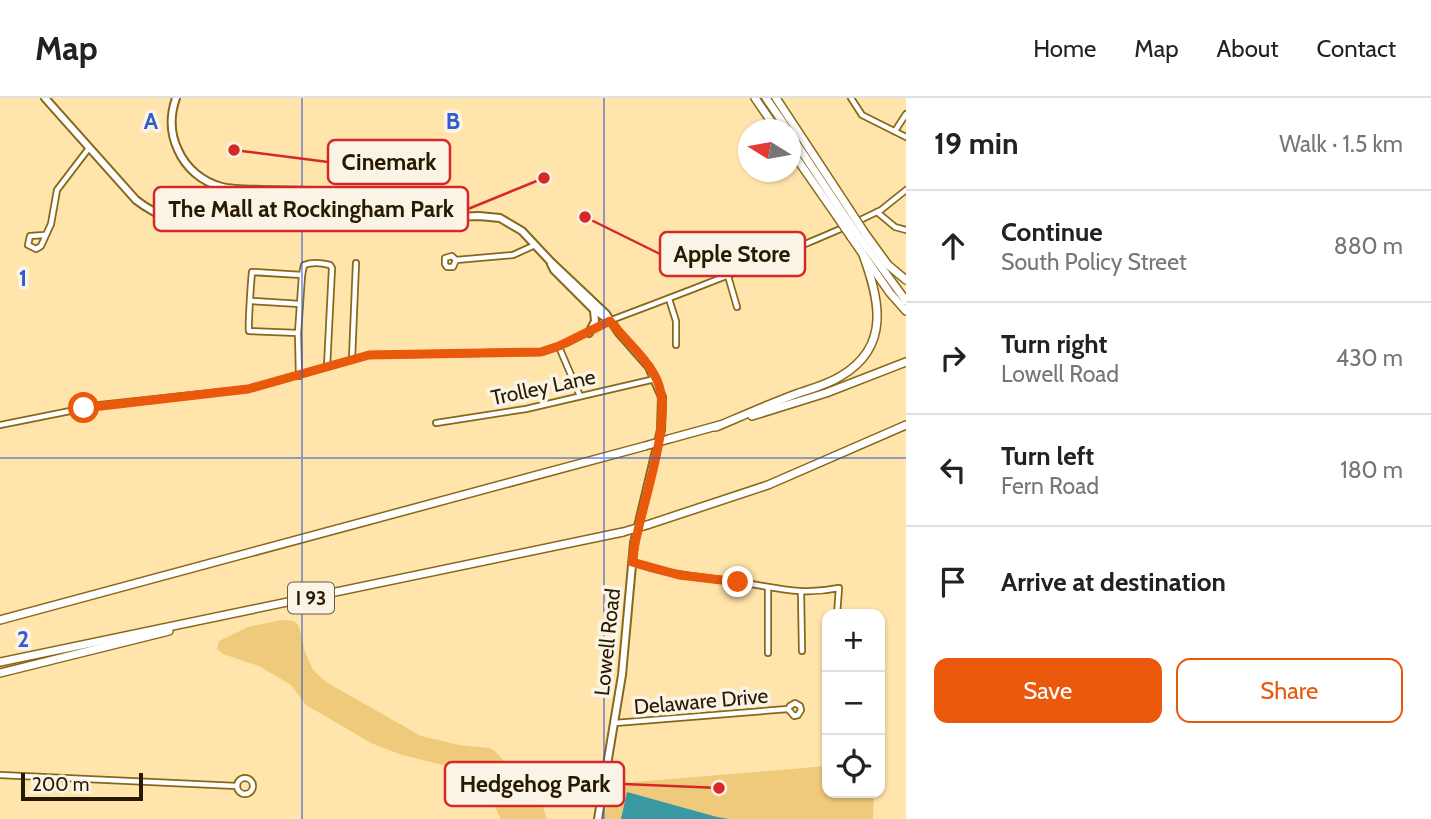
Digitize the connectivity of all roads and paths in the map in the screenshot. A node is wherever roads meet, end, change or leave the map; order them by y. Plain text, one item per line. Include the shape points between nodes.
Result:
1 (45, 98) edge
2 (176, 98) edge
3 (755, 98) edge
4 (766, 98) edge
5 (776, 98) edge
6 (851, 98) edge
7 (906, 114) edge
8 (769, 119) edge
9 (781, 119) edge
10 (895, 131) junction
11 (906, 137) edge
12 (801, 141) edge
13 (89, 148) junction
14 (808, 148) junction
15 (801, 149) edge
16 (801, 162) edge
17 (906, 190) edge
18 (842, 212) junction
19 (877, 212) junction
20 (394, 219) junction
21 (906, 230) edge
22 (858, 234) junction
23 (44, 235) dead end
24 (535, 245) junction
25 (862, 252) junction
26 (456, 260) dead end
27 (551, 262) junction
28 (356, 263) dead end
29 (737, 272) junction
30 (302, 275) junction
31 (728, 276) junction
32 (906, 280) edge
33 (732, 286) junction
34 (670, 299) junction
35 (906, 301) edge
36 (252, 302) junction
37 (300, 304) junction
38 (737, 307) dead end
39 (593, 309) junction
40 (906, 311) edge
41 (610, 321) junction
42 (589, 333) junction
43 (298, 334) junction
44 (676, 345) dead end
45 (559, 346) junction
46 (352, 359) junction
47 (906, 362) edge
48 (327, 367) junction
49 (299, 376) junction
50 (656, 379) junction
51 (580, 396) junction
52 (436, 423) dead end
53 (0, 425) edge
54 (906, 425) edge
55 (716, 427) junction
56 (632, 562) junction
57 (768, 587) junction
58 (801, 593) junction
59 (837, 609) edge
60 (240, 613) junction
61 (1, 619) edge
62 (802, 651) dead end
63 (768, 653) dead end
64 (0, 662) edge
65 (0, 673) edge
66 (789, 709) dead end
67 (615, 723) junction
68 (0, 775) edge
69 (237, 786) dead end
70 (598, 819) edge

1 - 13 main road
2 - 20 main road via 171,120 175,144 188,165 206,180 222,187 372,198 388,207
3 - 8 highway
4 - 9 highway
5 - 14 highway
6 - 10 street via 862,115
7 - 10 street
10 - 11 street
12 - 14 highway
13 - 20 main road via 143,205 187,223 215,226
13 - 23 street via 57,190 51,224
14 - 18 highway
15 - 18 highway
16 - 18 highway
17 - 19 street
18 - 22 highway, bridge
18 - 22 highway, bridge
19 - 21 street
19 - 29 street
20 - 24 main road via 493,217 515,226
22 - 25 highway
22 - 32 highway
22 - 35 highway
24 - 26 street via 513,255
24 - 27 main road
25 - 40 highway
25 - 55 highway via 878,313 872,340 860,360 834,380
27 - 39 main road
27 - 41 main road
28 - 46 street
29 - 31 street
29 - 33 street
30 - 36 street via 252,272
30 - 37 street
30 - 48 street via 304,265 332,268
31 - 33 street
31 - 34 street
33 - 38 street
34 - 41 street
34 - 44 street
36 - 37 street
36 - 43 street via 249,331
37 - 43 street
39 - 41 main road
39 - 42 main road via 595,321
41 - 42 street
41 - 50 main road, Lowell Road
42 - 45 street
43 - 49 street
45 - 46 street via 531,354 388,354
45 - 51 street
46 - 48 street
47 - 55 highway
48 - 49 street
49 - 53 street via 240,390 100,405
50 - 51 street, Trolley Lane
50 - 56 main road, Lowell Road via 663,403 662,424
51 - 52 street, Trolley Lane
54 - 60 highway, I 93, bridge via 768,485 623,532
55 - 61 highway, bridge
56 - 57 street via 679,575
56 - 67 main road, Lowell Road
57 - 58 street
57 - 63 street
58 - 59 street via 838,588
58 - 62 street
60 - 64 highway, I 93
60 - 65 highway
66 - 67 street, Delaware Drive
67 - 70 main road, Lowell Road
68 - 69 street

